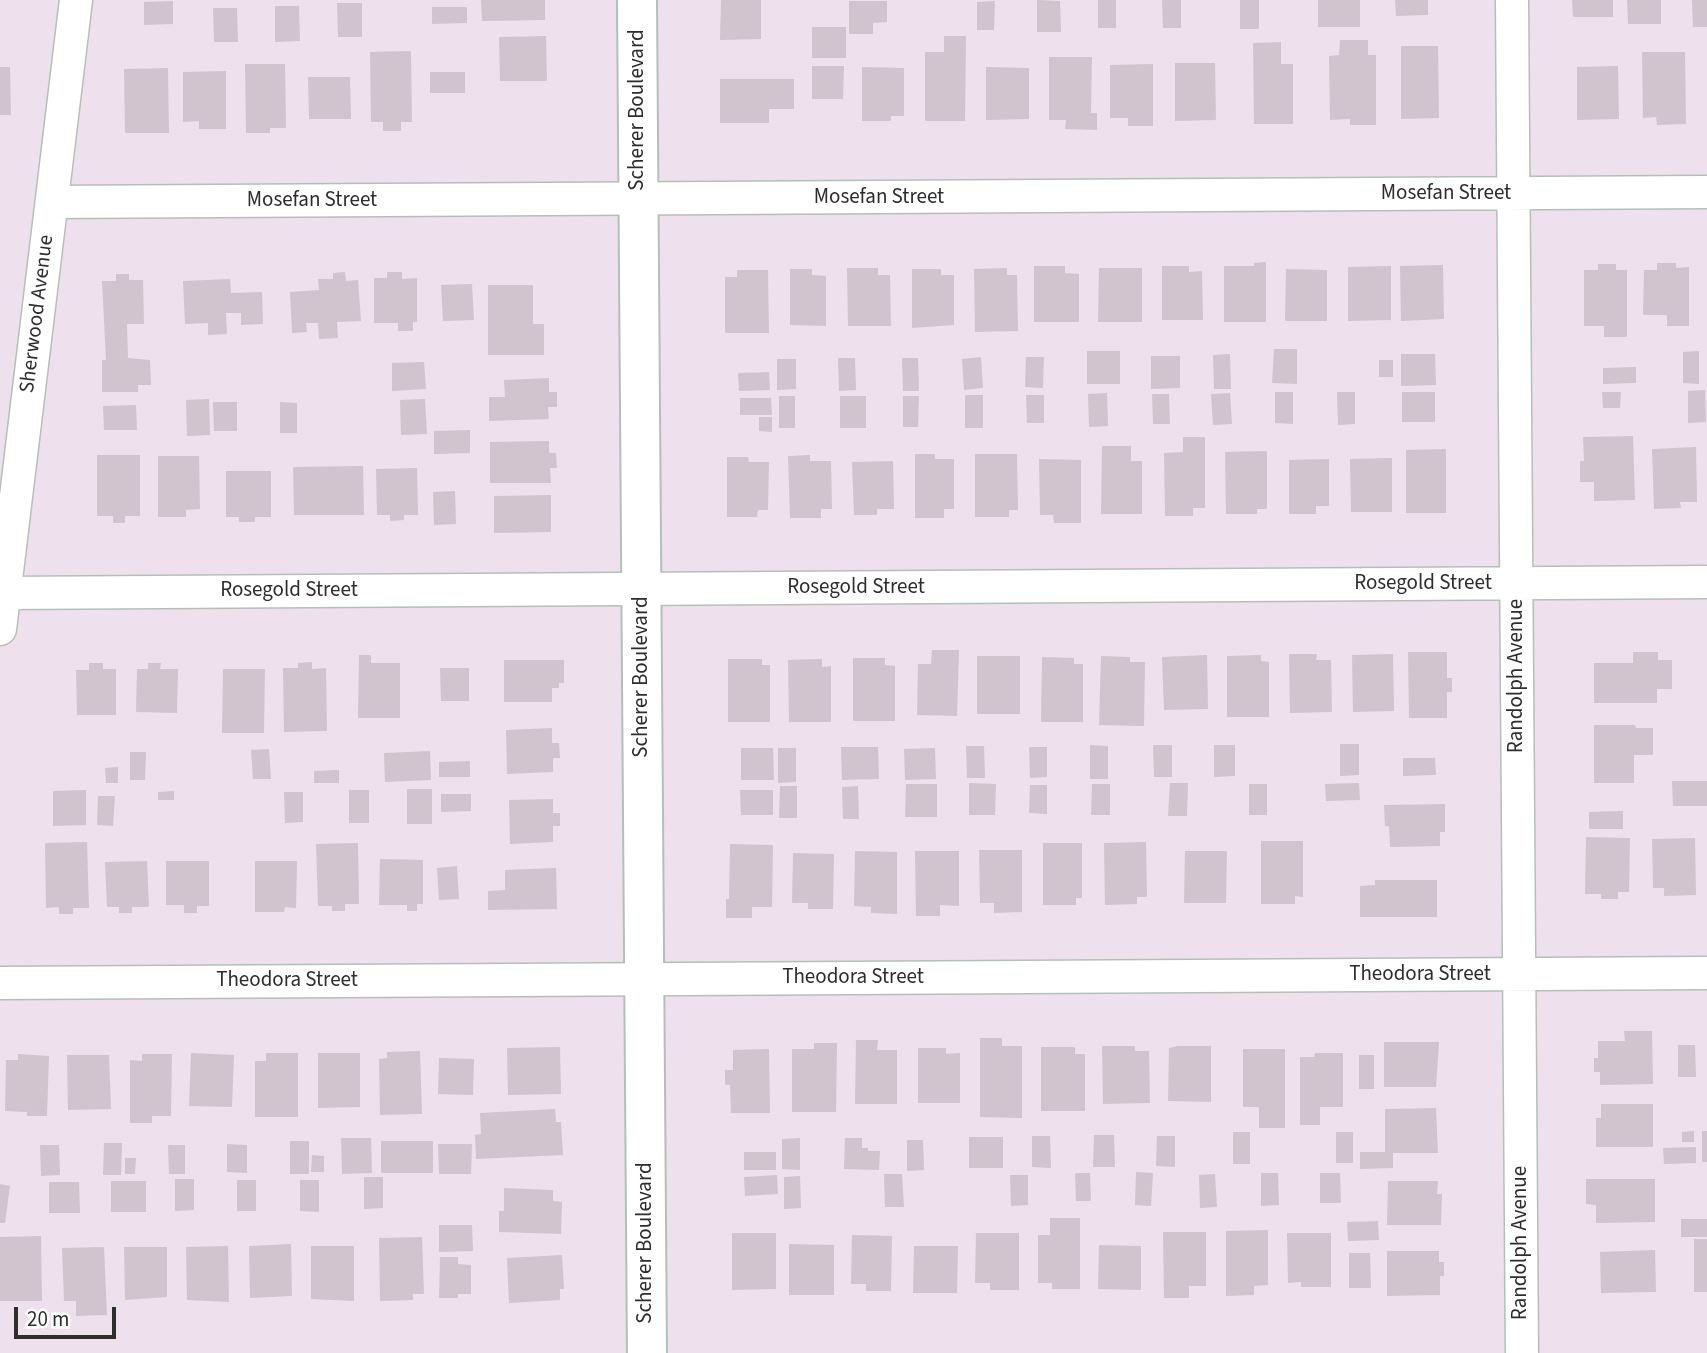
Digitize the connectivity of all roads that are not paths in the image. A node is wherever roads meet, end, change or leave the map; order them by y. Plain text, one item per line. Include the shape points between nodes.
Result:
1 (76, 0) edge
2 (638, 0) edge
3 (1512, 0) edge
4 (1707, 192) edge
5 (1513, 194) junction
6 (639, 200) junction
7 (52, 202) junction
8 (1707, 582) edge
9 (1516, 583) junction
10 (641, 589) junction
11 (4, 593) junction
12 (0, 629) edge
13 (1707, 973) edge
14 (1520, 974) junction
15 (644, 979) junction
16 (0, 983) edge
17 (647, 1353) edge
18 (1522, 1353) edge

1 - 7 street, Sherwood Avenue
2 - 6 street, Scherer Boulevard
3 - 5 street, Randolph Avenue
4 - 5 street, Mosefan Street
5 - 6 street, Mosefan Street
5 - 9 street, Randolph Avenue
6 - 7 street, Mosefan Street
6 - 10 street, Scherer Boulevard
7 - 11 street, Sherwood Avenue
8 - 9 street, Rosegold Street
9 - 10 street, Rosegold Street
9 - 14 street, Randolph Avenue
10 - 11 street, Rosegold Street
10 - 15 street, Scherer Boulevard
11 - 12 street, Sherwood Avenue
13 - 14 street, Theodora Street
14 - 15 street, Theodora Street
14 - 18 street, Randolph Avenue
15 - 16 street, Theodora Street
15 - 17 street, Scherer Boulevard

